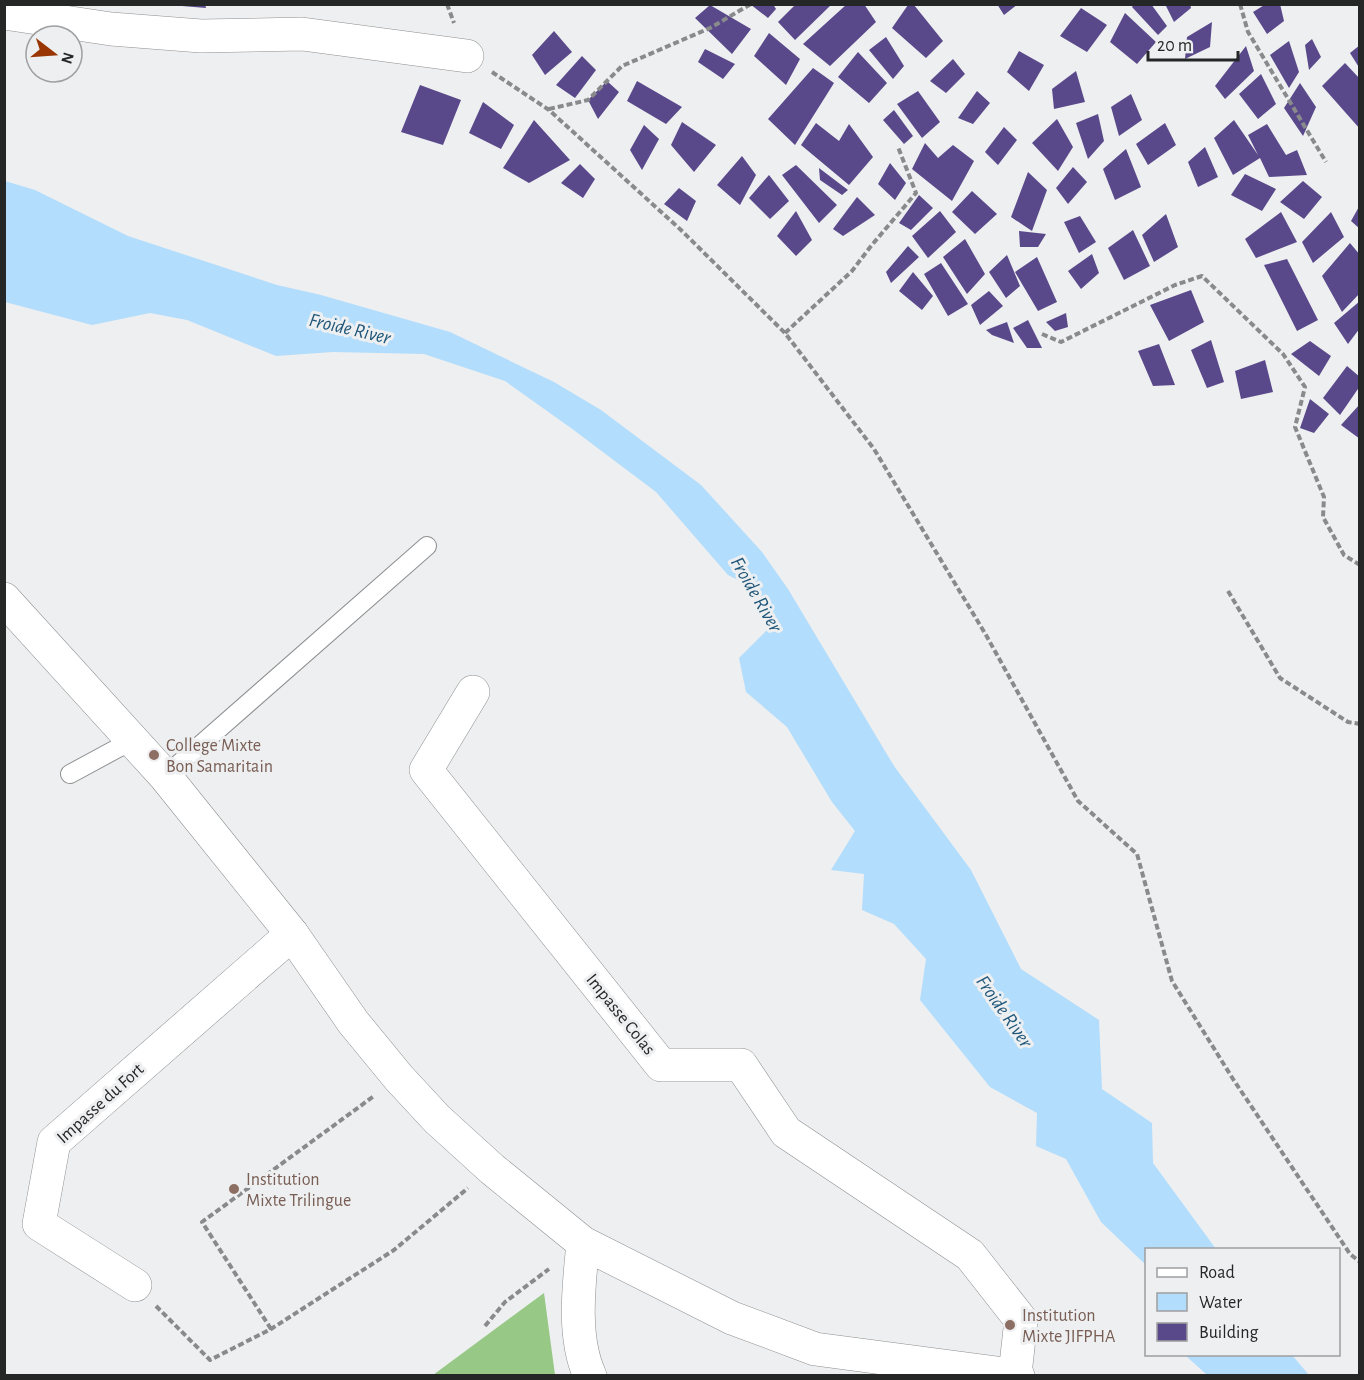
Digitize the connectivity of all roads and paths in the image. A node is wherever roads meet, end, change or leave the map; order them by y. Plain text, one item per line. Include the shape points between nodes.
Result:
1 (447, 4) edge
2 (751, 4) edge
3 (1240, 4) edge
4 (4, 13) edge
5 (467, 56) junction
6 (549, 110) junction
7 (898, 147) dead end
8 (1326, 162) dead end
9 (785, 333) junction
10 (1042, 334) dead end
11 (427, 546) dead end
12 (1359, 565) edge
13 (1228, 591) dead end
14 (4, 599) edge
15 (473, 692) dead end
16 (1359, 724) edge
17 (131, 741) junction
18 (70, 774) dead end
19 (165, 776) junction
20 (292, 934) junction
21 (399, 1078) junction
22 (492, 1169) junction
23 (583, 1243) junction
24 (1359, 1262) edge
25 (135, 1284) joint
26 (486, 1326) dead end
27 (271, 1329) junction
28 (1017, 1375) edge
29 (590, 1376) edge

1 - 5 path
2 - 6 path via 710,28 622,66 588,100
3 - 8 path via 1248,32
4 - 5 street via 201,36 302,34
5 - 6 path
6 - 9 path via 681,230
7 - 9 path via 916,193 852,271
9 - 24 path via 874,449 986,635 1078,801 1137,854 1172,981 1240,1089
10 - 12 path via 1061,342 1175,285 1202,276 1283,354 1305,387 1295,427 1324,497 1323,517 1344,555
11 - 19 lane
13 - 16 path via 1280,678 1348,722
14 - 17 street
15 - 28 street, Impasse Colas via 426,770 661,1065 741,1065 786,1132 970,1255 1021,1320
17 - 18 lane
17 - 19 street
19 - 20 street
20 - 21 street via 353,1022
20 - 25 street, Impasse du Fort via 54,1142 39,1224
21 - 22 street
21 - 27 path via 202,1222
22 - 23 street
22 - 27 path via 394,1250
23 - 26 path via 505,1302
23 - 28 street via 732,1318 815,1348
23 - 29 street via 577,1302
25 - 27 path via 210,1360

